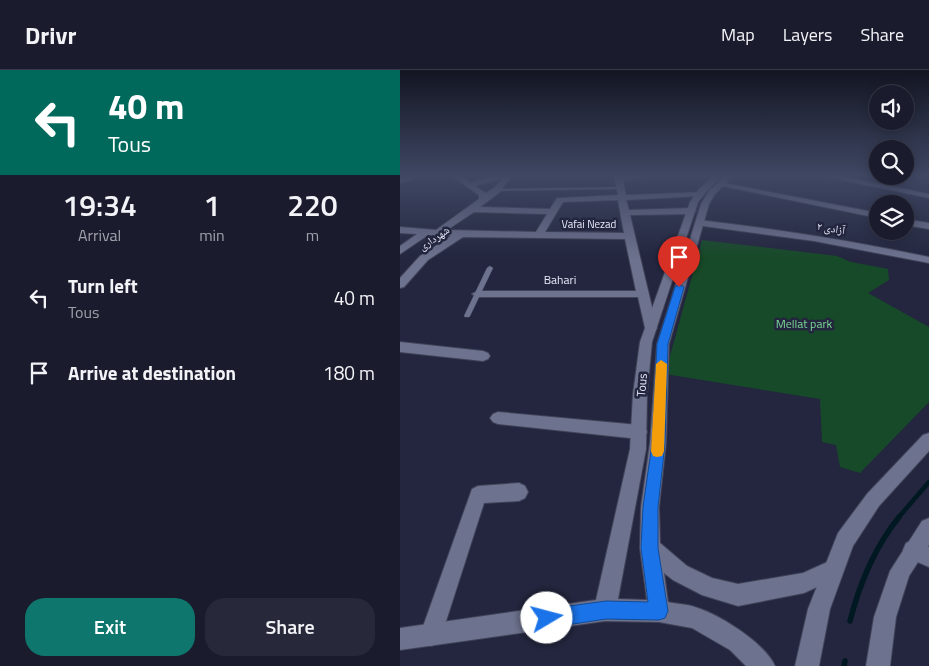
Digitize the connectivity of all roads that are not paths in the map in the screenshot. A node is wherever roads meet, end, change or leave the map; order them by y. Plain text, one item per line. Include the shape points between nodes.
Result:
1 (478, 203) edge
2 (558, 203) edge
3 (623, 203) edge
4 (698, 203) edge
5 (706, 203) edge
6 (825, 203) edge
7 (471, 209) junction
8 (552, 212) junction
9 (625, 213) junction
10 (869, 214) edge
11 (695, 217) junction
12 (914, 224) edge
13 (929, 226) edge
14 (400, 230) edge
15 (426, 232) junction
16 (437, 233) junction
17 (462, 234) junction
18 (539, 235) junction
19 (629, 236) junction
20 (400, 251) edge
21 (929, 260) edge
22 (490, 268) dead end
23 (400, 285) edge
24 (478, 294) junction
25 (644, 295) junction
26 (660, 301) junction
27 (467, 316) dead end
28 (651, 328) junction
29 (400, 347) edge
30 (483, 356) dead end
31 (498, 418) dead end
32 (639, 432) junction
33 (929, 440) edge
34 (519, 492) dead end
35 (929, 528) edge
36 (650, 548) junction
37 (921, 553) edge
38 (834, 569) junction
39 (606, 610) junction
40 (659, 611) junction
41 (431, 635) junction
42 (400, 639) edge
43 (763, 666) edge
44 (807, 666) edge
45 (878, 666) edge

1 - 7 street
2 - 8 street
3 - 9 street
4 - 11 street, Tous
5 - 11 street, Tous
6 - 10 street
7 - 8 street
7 - 16 street
8 - 18 street
9 - 11 street, آزادی ۲
9 - 19 street
11 - 21 street, آزادی ۲ via 858,244
11 - 26 street, Tous
11 - 36 street, Tous via 663,344 658,444 650,507
12 - 13 street
14 - 15 street, Vafai Nezad
15 - 16 street, Vafai Nezad
15 - 20 street
16 - 17 street, Vafai Nezad
17 - 18 street, Vafai Nezad
17 - 23 street, شهرداری via 424,258
18 - 19 street, Vafai Nezad
19 - 25 street
22 - 24 lane
24 - 25 street, Bahari
24 - 27 lane
25 - 26 street
25 - 28 street
26 - 28 street, Tous
28 - 32 street, Tous via 640,394
29 - 30 street
31 - 32 street
32 - 39 street, Tous
33 - 38 street via 873,500 845,540
34 - 41 street via 478,495
35 - 37 street
36 - 38 street via 680,573 709,588 738,595 804,583
36 - 40 street, Tous
37 - 45 street via 900,571 886,617
38 - 44 street via 818,609
39 - 40 street
39 - 41 street
40 - 43 street via 695,618 738,642
41 - 42 street

